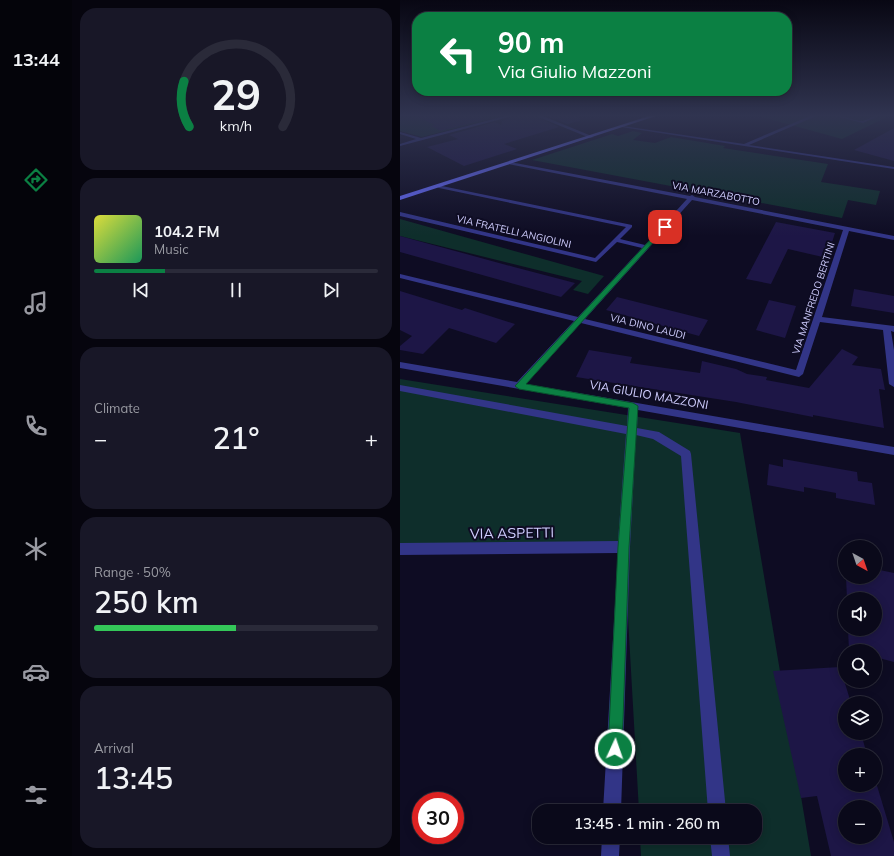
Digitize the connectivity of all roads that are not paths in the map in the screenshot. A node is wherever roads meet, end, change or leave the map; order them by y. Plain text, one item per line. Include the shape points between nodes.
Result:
1 (532, 156) edge
2 (816, 156) edge
3 (510, 163) junction
4 (894, 168) edge
5 (439, 186) junction
6 (692, 197) junction
7 (400, 198) edge
8 (400, 214) edge
9 (847, 228) junction
10 (894, 238) edge
11 (616, 240) junction
12 (646, 247) junction
13 (400, 276) edge
14 (580, 319) junction
15 (817, 319) junction
16 (891, 329) edge
17 (400, 365) edge
18 (798, 374) joint
19 (894, 384) edge
20 (519, 386) junction
21 (400, 388) edge
22 (633, 406) junction
23 (630, 431) junction
24 (894, 451) edge
25 (624, 547) junction
26 (400, 550) edge
27 (612, 804) edge
28 (716, 804) edge
29 (611, 844) edge
30 (720, 844) edge
31 (610, 856) edge
32 (721, 856) edge

1 - 3 main road
2 - 4 street
3 - 5 main road
3 - 6 street, VIA MARZABOTTO
5 - 7 main road
5 - 11 street via 630,226
6 - 9 street, VIA MARZABOTTO
6 - 12 street
8 - 11 street, VIA FRATELLI ANGIOLINI via 596,260
9 - 10 street, VIA MARZABOTTO
9 - 15 street, VIA MANFREDO BERTINI
11 - 12 street
12 - 14 street
13 - 14 street, VIA DINO LAUDI
14 - 18 street, VIA DINO LAUDI
14 - 20 street
15 - 16 street
15 - 18 street, VIA MANFREDO BERTINI
16 - 19 street
17 - 20 street, VIA GIULIO MAZZONI
20 - 22 street, VIA GIULIO MAZZONI
21 - 23 street
22 - 23 street
22 - 24 street, VIA GIULIO MAZZONI
23 - 25 street
23 - 28 street via 655,436 686,454
25 - 26 street, VIA ASPETTI
25 - 27 street
29 - 31 street
30 - 32 street

